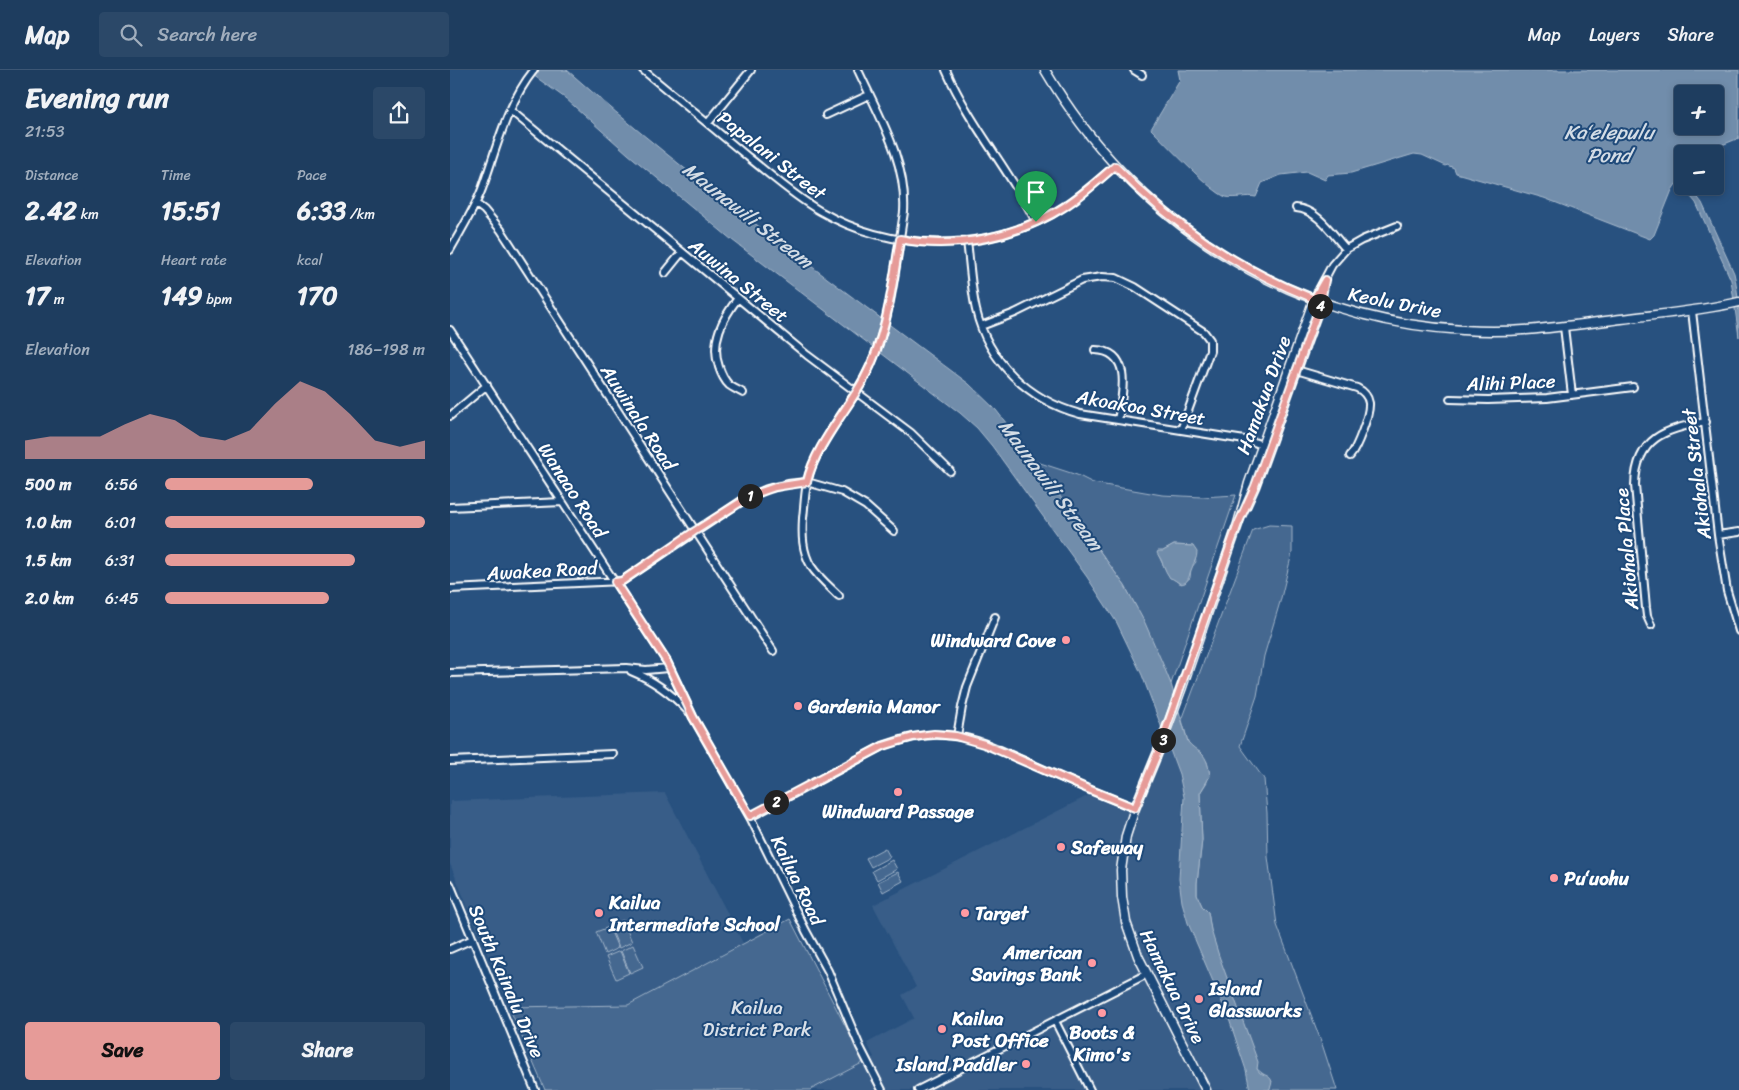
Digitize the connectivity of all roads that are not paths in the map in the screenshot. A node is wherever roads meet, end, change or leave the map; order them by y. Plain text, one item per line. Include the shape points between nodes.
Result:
1 (534, 70) edge
2 (643, 70) edge
3 (751, 70) edge
4 (858, 70) edge
5 (946, 70) edge
6 (1045, 70) edge
7 (1134, 70) edge
8 (1142, 75) dead end
9 (869, 94) junction
10 (510, 110) junction
11 (826, 115) dead end
12 (708, 123) junction
13 (1115, 166) junction
14 (476, 204) junction
15 (1296, 208) dead end
16 (1036, 222) junction
17 (1397, 226) dead end
18 (900, 239) junction
19 (967, 241) junction
20 (1346, 249) junction
21 (450, 250) edge
22 (682, 252) junction
23 (665, 273) dead end
24 (738, 298) junction
25 (1318, 301) junction
26 (1739, 302) edge
27 (1692, 311) junction
28 (981, 326) junction
29 (1564, 327) junction
30 (450, 330) edge
31 (1096, 350) dead end
32 (1293, 369) junction
33 (487, 385) junction
34 (1633, 387) dead end
35 (856, 392) junction
36 (742, 393) dead end
37 (1572, 394) junction
38 (1450, 399) dead end
39 (450, 416) edge
40 (1118, 420) junction
41 (1706, 422) junction
42 (1181, 430) junction
43 (1266, 446) junction
44 (1350, 456) dead end
45 (950, 471) dead end
46 (807, 482) junction
47 (562, 502) junction
48 (450, 507) edge
49 (695, 531) junction
50 (894, 531) dead end
51 (1739, 532) edge
52 (1718, 535) junction
53 (615, 582) junction
54 (450, 589) edge
55 (839, 596) dead end
56 (995, 617) dead end
57 (1651, 625) dead end
58 (1739, 632) edge
59 (773, 651) dead end
60 (626, 668) junction
61 (668, 668) junction
62 (450, 673) edge
63 (693, 717) junction
64 (956, 736) junction
65 (614, 754) dead end
66 (450, 762) edge
67 (1135, 808) junction
68 (750, 816) junction
69 (450, 884) edge
70 (473, 939) junction
71 (450, 949) edge
72 (1147, 974) junction
73 (1055, 1021) junction
74 (536, 1090) edge
75 (882, 1090) edge
76 (918, 1090) edge
77 (1090, 1090) edge
78 (1206, 1090) edge

1 - 10 street
2 - 12 street, Papalani Street
3 - 12 street
4 - 9 street
5 - 16 street via 975,125
6 - 13 main road, Keolu Drive via 1077,120
7 - 8 street
9 - 11 street
9 - 18 street via 902,175 905,198
10 - 14 street
10 - 22 street, Auwina Street
12 - 18 street, Papalani Street via 795,195 821,212 862,230
13 - 16 street, Papalani Street via 1077,198
13 - 25 main road, Keolu Drive via 1155,205 1202,241 1258,275
14 - 21 street
14 - 49 street, Auwinala Road via 500,230
15 - 20 street via 1316,217
16 - 19 street, Papalani Street via 1003,234
17 - 20 street, Hamakua Drive
18 - 19 street, Papalani Street via 936,243
18 - 35 street via 886,319 873,359
19 - 28 street, Akoakoa Street via 974,302
20 - 25 street, Hamakua Drive via 1332,265
22 - 23 street
22 - 24 street, Auwina Street
24 - 35 street, Auwina Street
24 - 36 street via 720,328 716,354 724,379
25 - 29 main road, Keolu Drive via 1380,319 1442,329 1506,331
25 - 32 main road, Hamakua Drive
26 - 27 main road, Keolu Drive
27 - 29 main road, Keolu Drive
27 - 41 street, Akiohala Street
28 - 40 street, Akoakoa Street via 999,360 1030,391 1069,411
28 - 42 street via 1088,278 1109,277 1129,283 1204,332 1210,340 1210,350
29 - 37 street, Alihi Place
30 - 33 street, Wanaao Road
31 - 40 street via 1113,355 1123,373
32 - 43 main road, Hamakua Drive
32 - 44 street via 1357,388 1367,397 1368,411
33 - 39 street
33 - 47 street, Wanaao Road
34 - 37 street, Alihi Place
35 - 45 street, Auwina Street via 911,433
35 - 46 street via 816,456
37 - 38 street, Alihi Place via 1508,400
40 - 42 street, Akoakoa Street
41 - 52 street, Akiohala Street
41 - 57 street, Akiohala Place via 1680,426 1662,434 1647,448 1636,472 1646,608
42 - 43 street, Akoakoa Street
43 - 67 main road, Hamakua Drive via 1255,486 1238,524 1182,687
46 - 49 street, Awakea Road via 759,492
46 - 50 street, Awakea Road via 857,499
46 - 55 street via 803,547 811,566
47 - 48 street
47 - 53 street, Wanaao Road
49 - 53 street, Awakea Road via 622,581
49 - 59 street, Auwinala Road
51 - 52 street
52 - 58 street, Akiohala Street via 1727,591
53 - 54 street, Awakea Road
53 - 61 street, Wanaao Road
56 - 64 street via 967,686
60 - 61 street
60 - 62 street
60 - 63 street via 652,681
61 - 63 street, Kailua Road
63 - 68 street, Kailua Road
64 - 67 street via 984,744
64 - 68 street via 923,735 888,744
65 - 66 street
67 - 72 main road, Hamakua Drive via 1123,848 1121,891 1129,933
68 - 75 street, Kailua Road via 828,971
69 - 70 street, South Kainalu Drive
70 - 71 street
70 - 74 street, South Kainalu Drive
72 - 73 street
72 - 78 main road, Hamakua Drive
73 - 76 street
73 - 77 street

